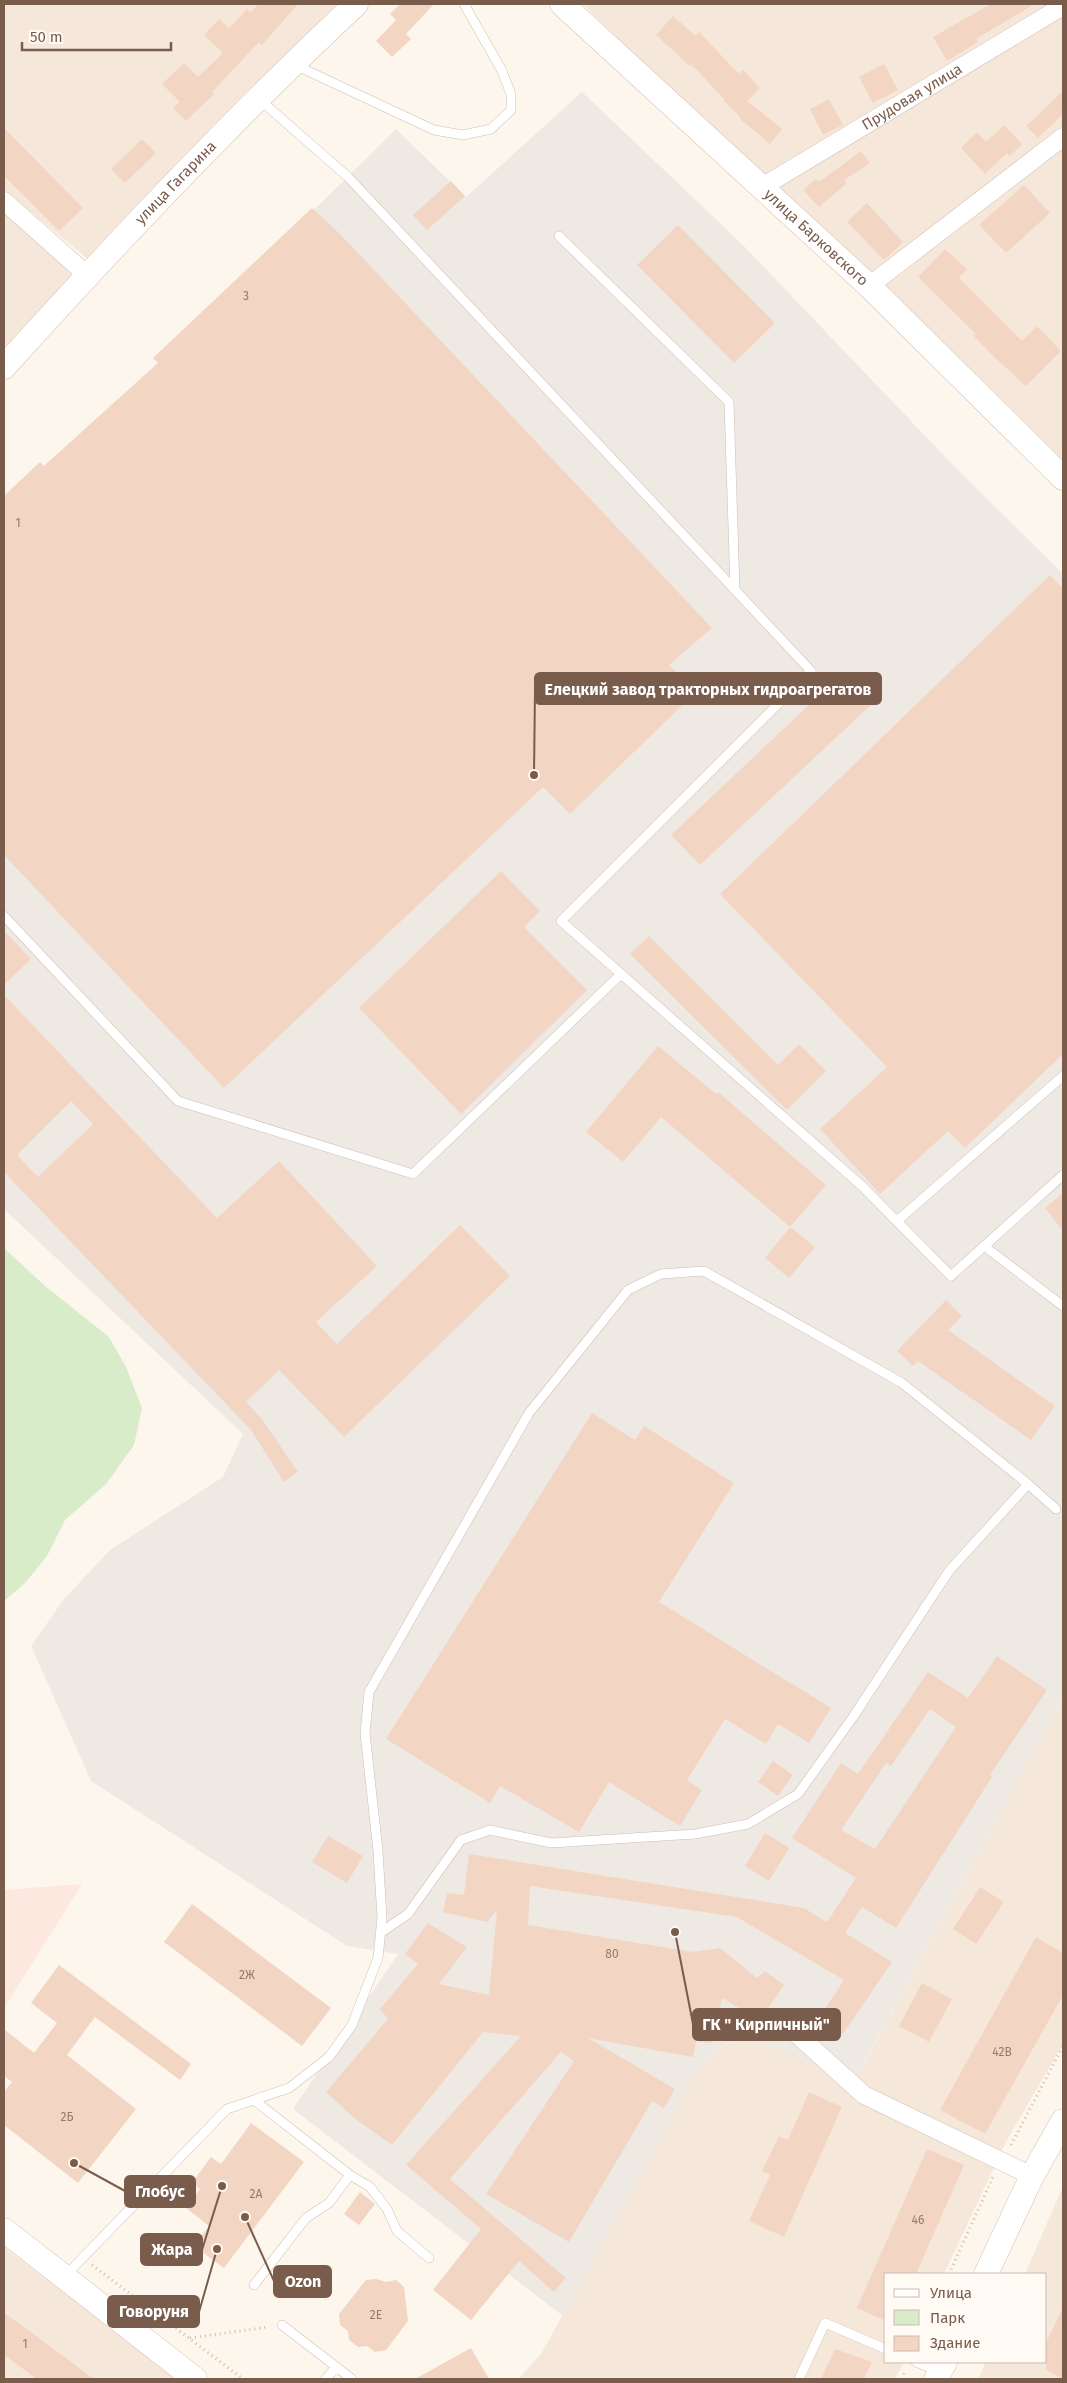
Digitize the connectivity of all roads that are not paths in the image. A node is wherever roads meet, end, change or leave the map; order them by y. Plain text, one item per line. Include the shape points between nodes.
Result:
1 (356, 4) edge
2 (464, 4) edge
3 (562, 4) edge
4 (1063, 6) edge
5 (292, 64) junction
6 (257, 98) junction
7 (1063, 138) edge
8 (762, 187) junction
9 (4, 201) edge
10 (559, 236) dead end
11 (87, 276) junction
12 (869, 286) junction
13 (4, 367) edge
14 (1063, 478) edge
15 (735, 590) junction
16 (4, 916) edge
17 (621, 974) junction
18 (1063, 1076) edge
19 (1063, 1176) edge
20 (897, 1222) junction
21 (984, 1246) junction
22 (1063, 1306) edge
23 (1028, 1484) junction
24 (1056, 1509) dead end
25 (380, 1933) junction
26 (779, 2018) dead end
27 (254, 2100) junction
28 (1063, 2121) edge
29 (350, 2175) junction
30 (1032, 2176) junction
31 (4, 2230) edge
32 (428, 2258) dead end
33 (986, 2273) edge
34 (64, 2277) junction
35 (254, 2285) dead end
36 (282, 2325) road end
37 (884, 2348) edge
38 (919, 2363) edge
39 (336, 2367) junction
40 (940, 2371) edge
41 (195, 2379) edge
42 (326, 2379) edge
43 (352, 2379) edge
44 (799, 2379) edge

1 - 5 street, улица Гагарина
2 - 5 lane via 479,27 511,94 511,110 491,129 463,135 434,130
3 - 8 street, улица Барковского
4 - 8 street, Прудовая улица
5 - 6 street, улица Гагарина
6 - 11 street, улица Гагарина
6 - 15 lane via 348,177
7 - 12 street
8 - 12 street, улица Барковского
9 - 11 street
10 - 15 lane via 729,402
11 - 13 street, улица Гагарина
12 - 14 street, улица Барковского
15 - 17 lane via 811,671 561,921
16 - 17 lane via 178,1101 413,1174
17 - 20 lane via 862,1186
18 - 20 lane
19 - 21 lane
20 - 21 lane via 951,1276
21 - 22 lane
23 - 24 lane
23 - 25 lane via 949,1571 798,1794 748,1824 695,1834 551,1843 490,1830 468,1837 461,1840 408,1914
23 - 25 lane via 902,1383 704,1271 661,1274 628,1290 529,1413 369,1692 365,1733 378,1851
25 - 27 lane via 378,1958 352,2026 329,2057 289,2088
26 - 30 street via 864,2095
27 - 29 lane
27 - 34 lane via 227,2109
28 - 30 street
29 - 32 lane via 370,2187 387,2209 396,2231
29 - 35 lane via 329,2203 306,2218
30 - 33 street
31 - 34 street
34 - 41 street
36 - 39 lane
37 - 44 lane via 825,2323
38 - 40 lane
39 - 42 lane
39 - 43 lane

